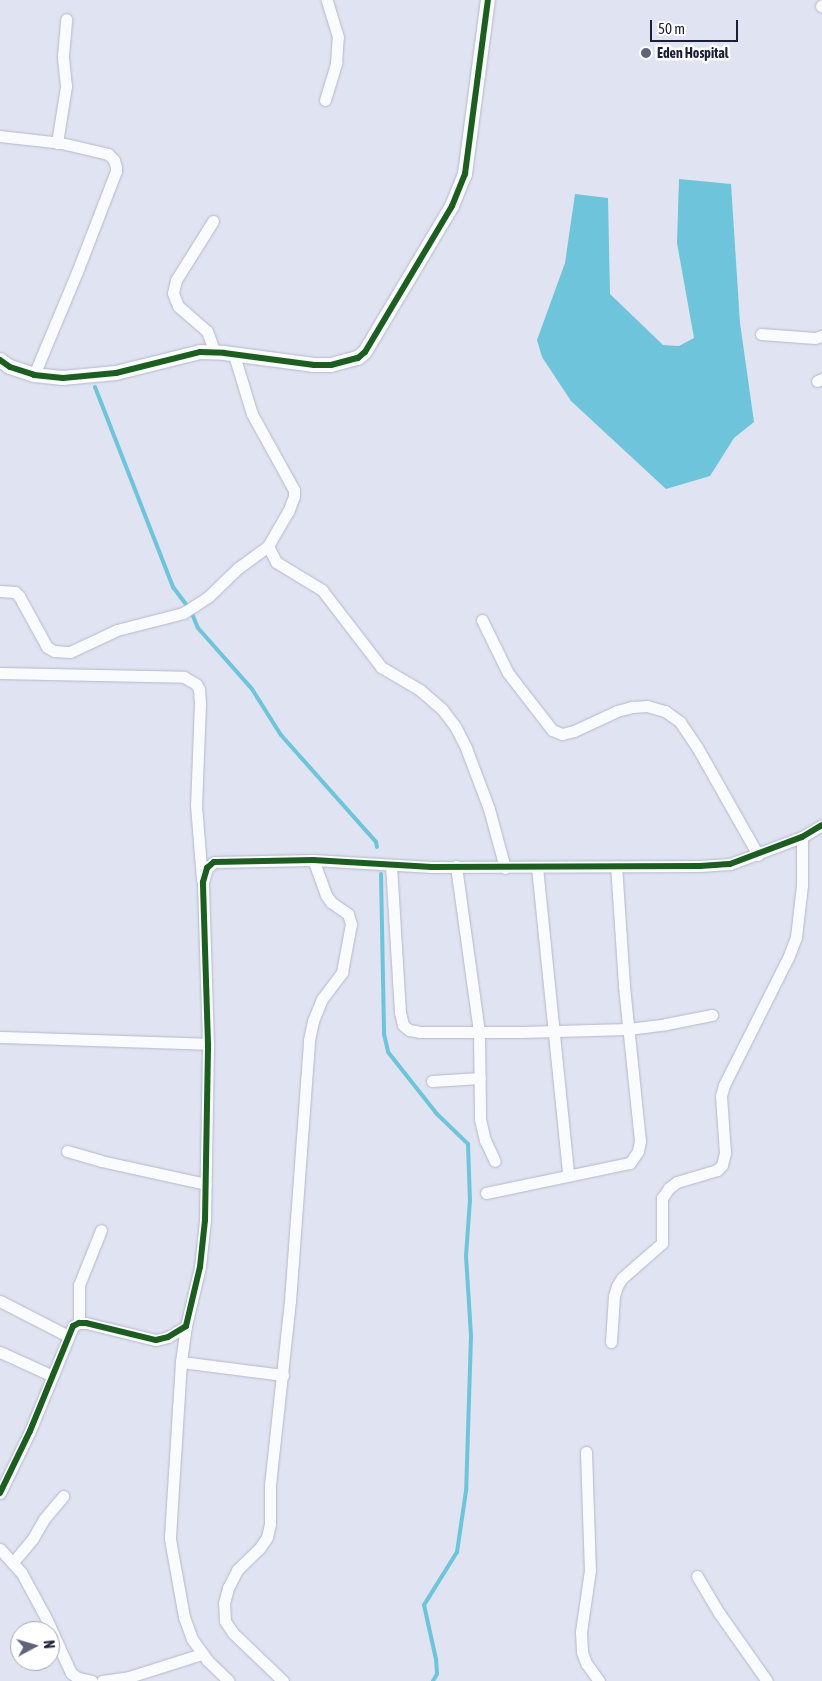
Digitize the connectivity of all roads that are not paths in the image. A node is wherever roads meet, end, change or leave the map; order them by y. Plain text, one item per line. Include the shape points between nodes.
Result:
1 (327, 0) edge
2 (488, 0) edge
3 (66, 19) dead end
4 (325, 100) dead end
5 (0, 136) edge
6 (57, 142) junction
7 (213, 221) dead end
8 (761, 334) dead end
9 (822, 336) edge
10 (215, 353) junction
11 (234, 354) junction
12 (0, 360) edge
13 (34, 375) junction
14 (268, 546) junction
15 (0, 591) edge
16 (482, 620) dead end
17 (0, 673) edge
18 (822, 825) edge
19 (802, 837) junction
20 (758, 855) junction
21 (313, 860) junction
22 (391, 865) junction
23 (456, 866) junction
24 (616, 866) junction
25 (537, 867) junction
26 (505, 868) junction
27 (203, 882) junction
28 (712, 1015) dead end
29 (628, 1028) junction
30 (552, 1030) junction
31 (480, 1031) junction
32 (0, 1038) edge
33 (208, 1044) junction
34 (480, 1078) junction
35 (432, 1081) dead end
36 (67, 1151) dead end
37 (495, 1161) dead end
38 (568, 1174) junction
39 (206, 1184) junction
40 (486, 1193) dead end
41 (101, 1230) dead end
42 (0, 1302) edge
43 (79, 1323) junction
44 (186, 1326) junction
45 (68, 1336) junction
46 (610, 1342) dead end
47 (0, 1352) edge
48 (181, 1362) junction
49 (283, 1375) junction
50 (53, 1376) junction
51 (586, 1452) dead end
52 (0, 1493) edge
53 (63, 1496) dead end
54 (0, 1549) edge
55 (14, 1561) junction
56 (697, 1576) dead end
57 (202, 1654) junction
58 (92, 1681) edge
59 (102, 1681) edge
60 (229, 1681) edge
61 (283, 1681) edge
62 (599, 1681) edge
63 (767, 1681) edge

1 - 4 street via 338,37 336,63
2 - 11 street via 465,174 452,206 365,352 358,358 331,365
3 - 6 street via 62,56 66,86
5 - 6 street
6 - 13 street via 108,154 114,160 116,171
7 - 10 street via 176,280 173,293 178,306 207,330
8 - 9 street
10 - 11 street
10 - 13 street via 200,352 94,376 63,378
11 - 14 street via 252,414 294,490 288,512
12 - 13 street
14 - 15 street via 238,568 208,598 194,606 117,630 80,649 62,652 46,647 19,596 15,592
14 - 26 street via 276,562 322,590 381,667 420,690 442,709 455,726 488,809
16 - 20 street via 508,673 552,730 562,734 574,731 617,711 647,706 665,711 680,722
17 - 27 street via 184,677 196,684 200,703 196,805
18 - 19 street
19 - 20 street
19 - 46 street via 802,885 796,937 724,1085 721,1096 725,1153 722,1165 717,1170 676,1182 668,1188 662,1198 662,1243 634,1266 617,1286
20 - 24 street via 730,864
21 - 22 street
21 - 27 street via 214,862 207,868
21 - 49 street via 326,895 348,914 351,924 342,972 322,999 309,1040
22 - 23 street
22 - 31 street via 400,1012 404,1026 420,1032
23 - 26 street
23 - 31 street
24 - 25 street
24 - 29 street
25 - 26 street
25 - 30 street
27 - 33 street
28 - 29 street
29 - 30 street
29 - 38 street via 640,1141 636,1158 630,1163
30 - 31 street
30 - 38 street
31 - 34 street
32 - 33 street
33 - 39 street
34 - 35 street
34 - 37 street via 480,1119
36 - 39 street
38 - 40 street
39 - 44 street via 200,1267
41 - 43 street via 79,1286
42 - 45 street
43 - 44 street via 156,1340 168,1338
43 - 45 street via 73,1326
44 - 48 street
45 - 50 street
47 - 50 street
48 - 49 street
48 - 57 street via 170,1539 184,1617
49 - 61 street via 274,1438 267,1537 236,1570 228,1588 224,1614 233,1632
50 - 52 street
51 - 62 street via 590,1570 580,1632 586,1664
53 - 55 street
54 - 55 street
55 - 58 street via 46,1618 70,1673
56 - 63 street
57 - 59 street via 129,1677
57 - 60 street

